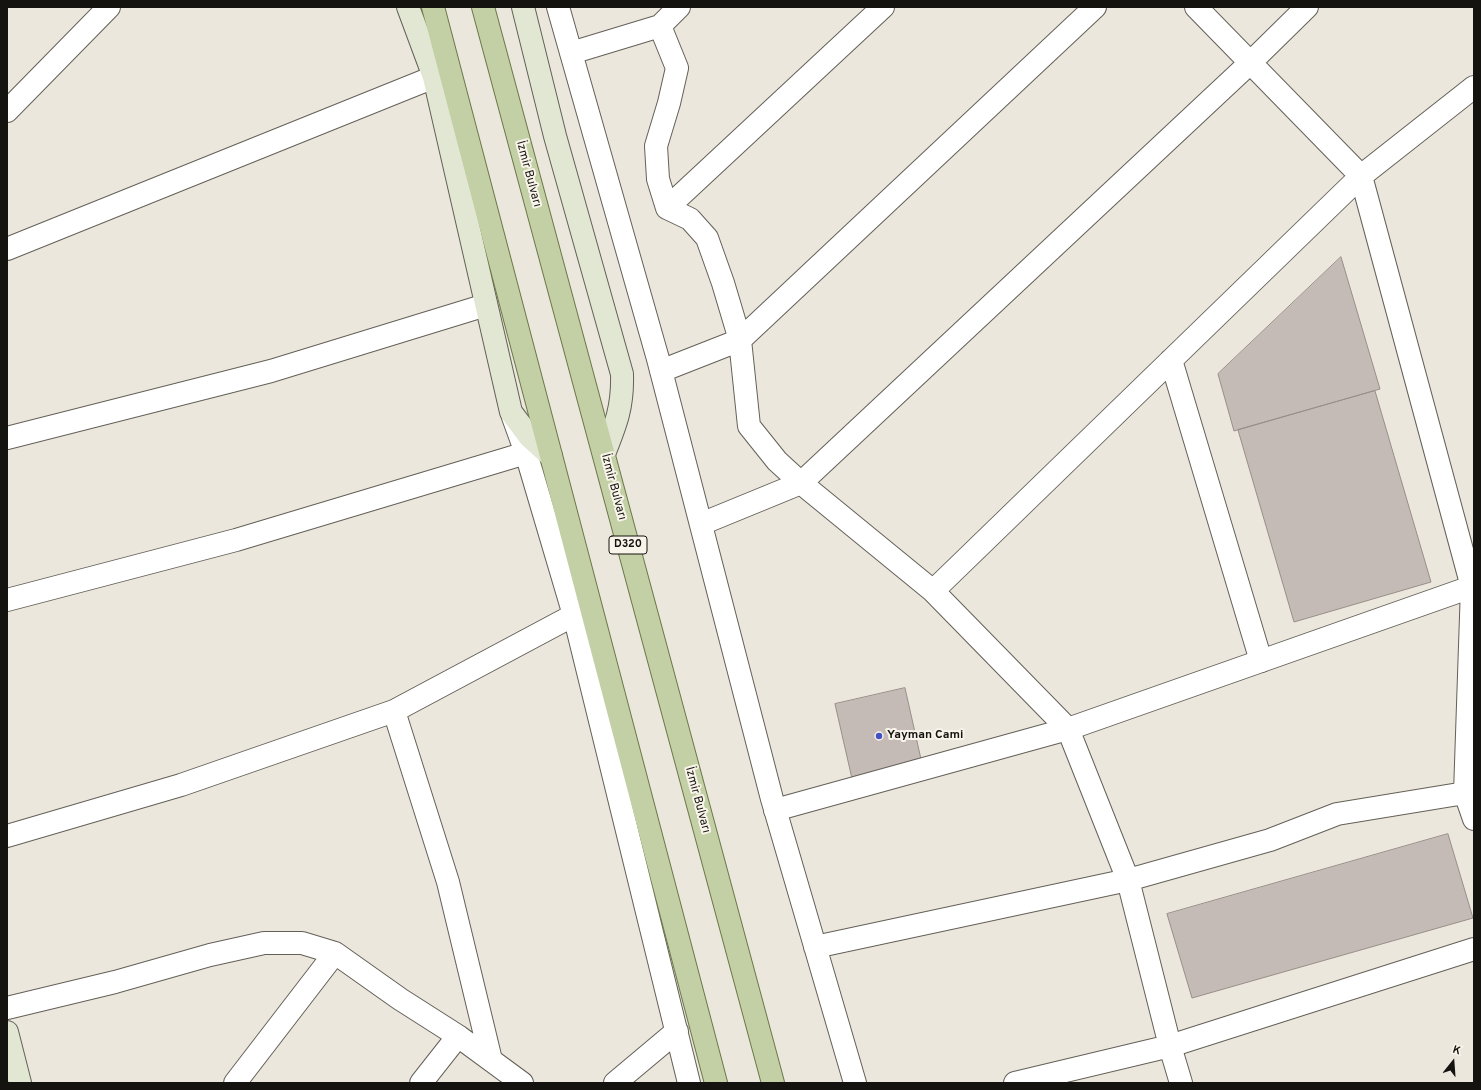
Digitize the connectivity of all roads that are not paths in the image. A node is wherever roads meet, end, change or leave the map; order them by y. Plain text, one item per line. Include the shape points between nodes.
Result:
1 (109, 7) edge
2 (408, 7) edge
3 (433, 7) edge
4 (483, 7) edge
5 (523, 7) edge
6 (558, 7) edge
7 (679, 7) edge
8 (883, 7) edge
9 (1095, 7) edge
10 (1196, 7) edge
11 (1308, 7) edge
12 (660, 26) junction
13 (571, 53) junction
14 (1250, 63) junction
15 (434, 77) junction
16 (1474, 87) edge
17 (7, 111) edge
18 (1361, 176) junction
19 (667, 208) junction
20 (7, 249) edge
21 (486, 305) junction
22 (740, 340) junction
23 (1171, 360) junction
24 (661, 371) junction
25 (511, 412) junction
26 (7, 438) edge
27 (526, 453) junction
28 (604, 454) junction
29 (551, 456) junction
30 (801, 483) junction
31 (701, 524) junction
32 (1473, 586) edge
33 (933, 591) junction
34 (7, 600) edge
35 (574, 615) junction
36 (1261, 661) junction
37 (394, 711) junction
38 (1068, 729) junction
39 (1465, 793) junction
40 (775, 810) junction
41 (1474, 819) edge
42 (7, 836) edge
43 (1128, 880) junction
44 (816, 947) junction
45 (1474, 949) edge
46 (335, 953) junction
47 (7, 1008) edge
48 (678, 1031) junction
49 (7, 1032) edge
50 (458, 1036) junction
51 (1170, 1046) junction
52 (491, 1060) junction
53 (20, 1083) edge
54 (235, 1083) edge
55 (421, 1083) edge
56 (522, 1083) edge
57 (615, 1083) edge
58 (689, 1083) edge
59 (716, 1083) edge
60 (773, 1083) edge
61 (855, 1083) edge
62 (1015, 1083) edge
63 (1181, 1083) edge

1 - 17 street
2 - 15 main road
3 - 29 main road
4 - 28 main road, İzmir Bulvarı / D320
5 - 28 main road via 555,136 622,374 623,394 619,412
6 - 13 street
7 - 12 street
8 - 19 street
9 - 22 street
10 - 14 street
11 - 14 street
12 - 13 street
12 - 19 street via 677,68 656,146 658,179
13 - 24 street
14 - 18 street
14 - 30 street
15 - 20 street
15 - 21 main road
16 - 18 street
18 - 23 street
18 - 32 street
19 - 22 street via 690,219 707,238
21 - 25 main road
21 - 26 street via 271,371
22 - 24 street
22 - 30 street via 749,426 777,461
23 - 33 street
23 - 36 street
24 - 31 street
25 - 27 street
25 - 29 main road via 529,436
27 - 34 street via 236,540
27 - 35 street
28 - 60 main road, İzmir Bulvarı / D320
29 - 59 main road
30 - 31 street
30 - 33 street
31 - 40 street
32 - 36 street
32 - 39 street
33 - 38 street
35 - 37 street
35 - 48 street
36 - 38 street
37 - 42 street via 181,785
37 - 52 street via 448,882
38 - 40 street
38 - 43 street
39 - 41 street
39 - 43 street via 1337,814 1270,840
40 - 44 street
43 - 44 street
43 - 51 street
44 - 61 street
45 - 51 street
46 - 47 street via 302,943 264,943
46 - 50 street via 400,1000
46 - 54 street
48 - 57 street
48 - 58 street
49 - 53 main road
50 - 52 street
50 - 55 street
51 - 62 street
51 - 63 street
52 - 56 street

